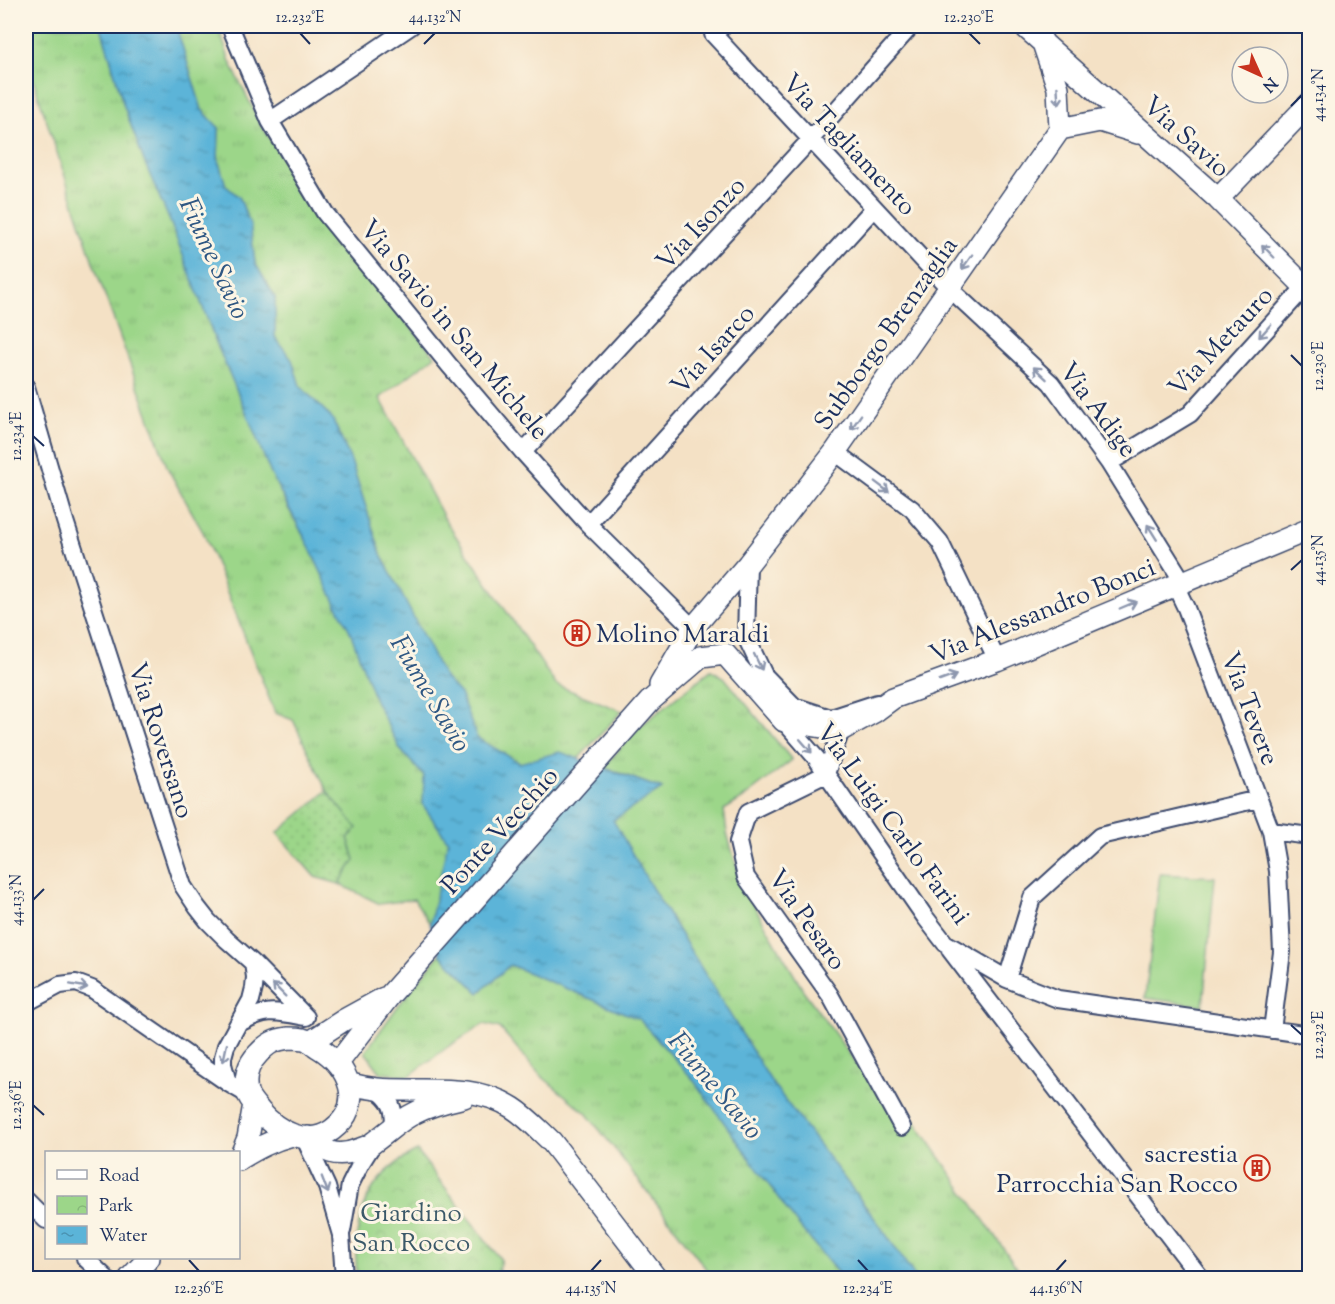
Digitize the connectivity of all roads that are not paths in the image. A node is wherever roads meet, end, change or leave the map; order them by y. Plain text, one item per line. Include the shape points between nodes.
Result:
1 (230, 26) edge
2 (411, 26) edge
3 (911, 26) edge
4 (1024, 26) edge
5 (718, 30) edge
6 (1042, 40) junction
7 (1310, 103) edge
8 (270, 121) junction
9 (1060, 129) junction
10 (1144, 134) junction
11 (810, 140) junction
12 (1218, 199) junction
13 (874, 208) junction
14 (949, 288) junction
15 (1307, 290) edge
16 (26, 387) edge
17 (523, 452) junction
18 (835, 452) junction
19 (1110, 463) junction
20 (588, 524) junction
21 (1308, 533) edge
22 (748, 564) junction
23 (1179, 583) junction
24 (693, 628) junction
25 (997, 660) junction
26 (893, 698) junction
27 (650, 701) junction
28 (784, 721) junction
29 (840, 730) junction
30 (826, 774) junction
31 (1258, 799) junction
32 (1270, 831) junction
33 (1310, 836) edge
34 (945, 943) junction
35 (253, 963) junction
36 (1007, 979) junction
37 (390, 995) junction
38 (26, 1004) edge
39 (306, 1017) junction
40 (238, 1024) junction
41 (1272, 1030) junction
42 (1310, 1035) edge
43 (306, 1040) junction
44 (338, 1063) junction
45 (228, 1083) junction
46 (350, 1084) junction
47 (376, 1089) junction
48 (479, 1094) junction
49 (251, 1099) junction
50 (393, 1126) junction
51 (902, 1127) dead end
52 (301, 1136) junction
53 (373, 1144) junction
54 (240, 1158) edge
55 (240, 1159) edge
56 (26, 1200) edge
57 (45, 1219) edge
58 (341, 1235) junction
59 (87, 1259) edge
60 (147, 1259) edge
61 (106, 1278) edge
62 (130, 1278) edge
63 (344, 1278) edge
64 (656, 1278) edge
65 (1202, 1278) edge

1 - 8 street, Via Savio in San Michele
2 - 8 street
3 - 11 street, Via Isonzo
4 - 6 street, Via Savio
5 - 11 street, Via Tagliamento
6 -> 9 street via 1058,88
6 - 10 street, Via Savio
7 - 12 street
8 - 17 street, Via Savio in San Michele via 325,213
9 - 10 street via 1100,122
9 -> 14 street, Subborgo Brenzaglia
10 - 12 street, Via Savio
11 - 13 street, Via Tagliamento
11 - 17 street, Via Isonzo
15 -> 12 street, Via Savio
13 - 14 street, Via Tagliamento
13 - 20 street, Via Isarco
14 -> 18 street, Subborgo Brenzaglia
19 -> 14 street, Via Adige via 1051,383
15 -> 19 street, Via Metauro via 1190,414
16 - 35 street, Via Roversano via 65,521 183,886 208,921
17 - 20 street, Via Savio in San Michele
18 - 22 street, Subborgo Brenzaglia
18 -> 25 street via 912,509 940,542
23 -> 19 street, Via Adige
20 - 24 street, Via Savio in San Michele
21 - 23 street, Via Alessandro Bonci
22 - 24 street
22 -> 26 street via 746,637 764,675 794,706 831,718
25 -> 23 street, Via Alessandro Bonci
23 - 31 street, Via Tevere
24 - 27 street
26 -> 25 street, Via Alessandro Bonci
26 - 29 street, Via Alessandro Bonci
27 - 28 street, Via Luigi Carlo Farini via 701,657 725,654
27 - 37 street, Ponte Vecchio
28 - 29 street, Via Luigi Carlo Farini
28 -> 30 street, Via Luigi Carlo Farini
29 - 30 street
30 - 34 street, Via Luigi Carlo Farini
30 - 51 street, Via Pesaro via 748,812 738,842 746,877 830,995
31 - 32 street, Via Tevere
31 - 36 street via 1100,836 1032,898
32 - 33 street
32 - 41 street, Via Tevere via 1278,872 1282,952
34 - 36 street, Via Luigi Carlo Farini
34 - 65 street
39 -> 35 street, Via Roversano
35 - 40 street via 254,988
36 - 41 street, Via Luigi Carlo Farini via 1058,999
37 - 43 street, Ponte Vecchio
37 - 44 street, Ponte Vecchio
38 -> 45 street via 60,985 76,983 92,989
39 - 40 street via 277,1011 258,1014
39 - 43 street
40 -> 45 street via 224,1057
41 - 42 street, Via Luigi Carlo Farini
43 - 44 street
43 - 49 street via 276,1040 264,1047 248,1069 246,1082
44 - 46 street
45 - 49 street
46 - 47 street
46 - 52 street via 351,1098 343,1121 326,1134
47 - 48 street
47 - 50 street via 391,1106
48 - 50 street via 414,1113
48 - 64 street via 513,1108 551,1141
49 - 52 street via 267,1120
49 - 54 street via 248,1138
50 - 53 street
52 - 53 street via 327,1152 340,1154
52 - 55 street via 275,1139
52 -> 58 street via 327,1186
53 - 58 street via 350,1185
56 - 57 street
58 - 63 street
59 - 61 street
60 - 62 street

